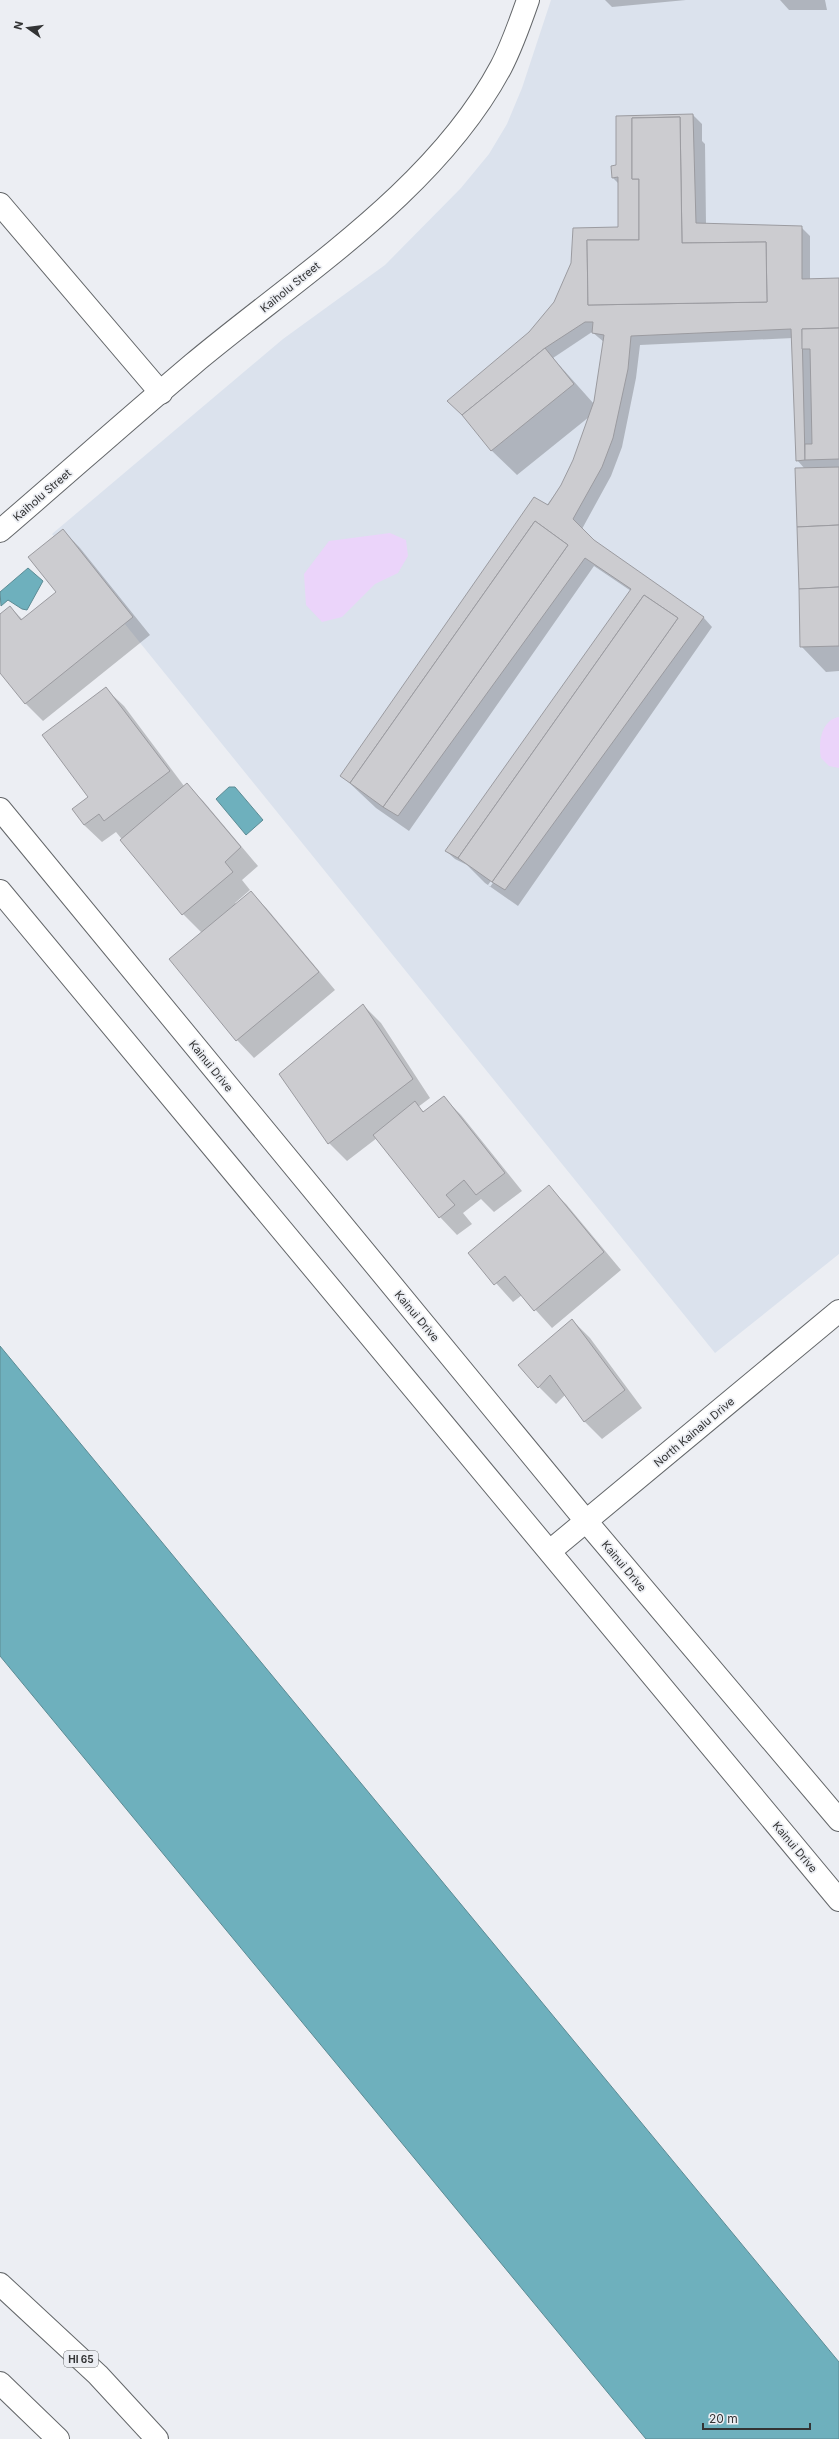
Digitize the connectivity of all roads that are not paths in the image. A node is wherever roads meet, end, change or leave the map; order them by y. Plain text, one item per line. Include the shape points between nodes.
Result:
1 (528, 0) edge
2 (0, 204) edge
3 (161, 393) junction
4 (0, 531) edge
5 (0, 809) edge
6 (0, 891) edge
7 (839, 1311) edge
8 (586, 1521) junction
9 (550, 1551) junction
10 (839, 1820) edge
11 (839, 1900) edge
12 (0, 2284) edge
13 (0, 2383) edge
14 (58, 2439) edge
15 (157, 2439) edge

1 - 3 street, Kaiholu Street via 501,67 476,107 432,161 373,221
2 - 3 street
3 - 4 street, Kaiholu Street
5 - 8 street, Kainui Drive
6 - 9 street, Kainui Drive
7 - 8 street, North Kainalu Drive
8 - 9 street, North Kainalu Drive
8 - 10 street, Kainui Drive
9 - 11 street, Kainui Drive
12 - 15 street, HI 65 via 98,2374
13 - 14 street

